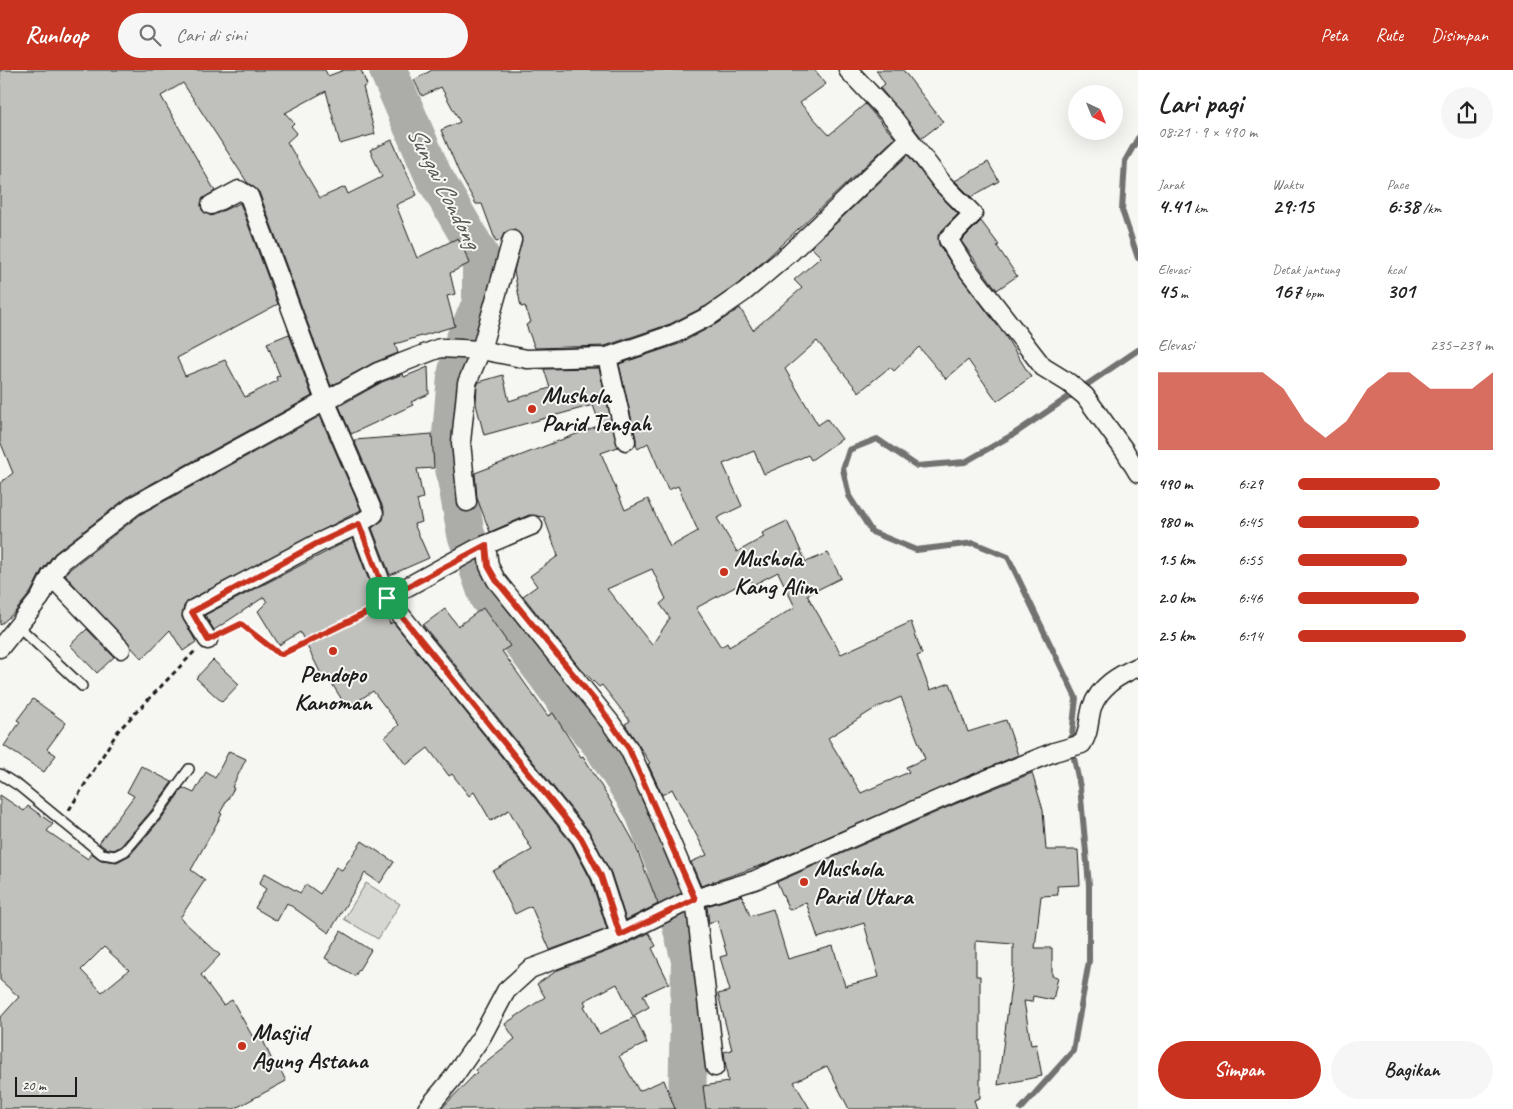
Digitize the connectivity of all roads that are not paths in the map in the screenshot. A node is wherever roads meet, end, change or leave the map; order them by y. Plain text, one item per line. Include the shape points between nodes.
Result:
1 (848, 70) edge
2 (908, 140) junction
3 (211, 205) dead end
4 (512, 240) dead end
5 (478, 350) junction
6 (607, 357) junction
7 (326, 400) junction
8 (626, 441) dead end
9 (1138, 474) edge
10 (467, 502) dead end
11 (359, 524) junction
12 (533, 525) dead end
13 (481, 547) junction
14 (51, 576) junction
15 (387, 598) junction
16 (18, 626) junction
17 (208, 640) road end
18 (0, 648) edge
19 (121, 649) dead end
20 (1138, 667) edge
21 (82, 686) dead end
22 (189, 769) dead end
23 (0, 774) edge
24 (692, 900) junction
25 (620, 935) junction
26 (715, 1066) dead end
27 (427, 1109) edge

1 - 2 street via 894,119
2 - 6 street via 790,253 744,292 711,315 674,334
2 - 9 street via 943,184 973,214 948,239 964,265 1043,368 1085,396
3 - 7 street via 239,190 249,196
4 - 5 street
5 - 6 street via 527,359
5 - 7 street via 440,348 378,372
5 - 10 street via 467,384 461,442
6 - 8 street
7 - 11 street via 374,510 372,516
7 - 14 street via 136,505 62,562
11 - 15 street
11 - 17 street via 194,609 192,615
12 - 13 street
13 - 15 street
13 - 24 street via 496,580 600,707 629,749
14 - 16 street via 40,598
14 - 19 street
15 - 25 street via 581,838 601,876
16 - 18 street
16 - 21 lane
20 - 24 street via 1116,676 1099,695 1092,707 1082,744 1054,752 755,880
22 - 23 lane via 125,852 115,856 102,854
24 - 25 street
24 - 26 street
25 - 27 street via 544,963 517,979 503,996 482,1036 452,1080

